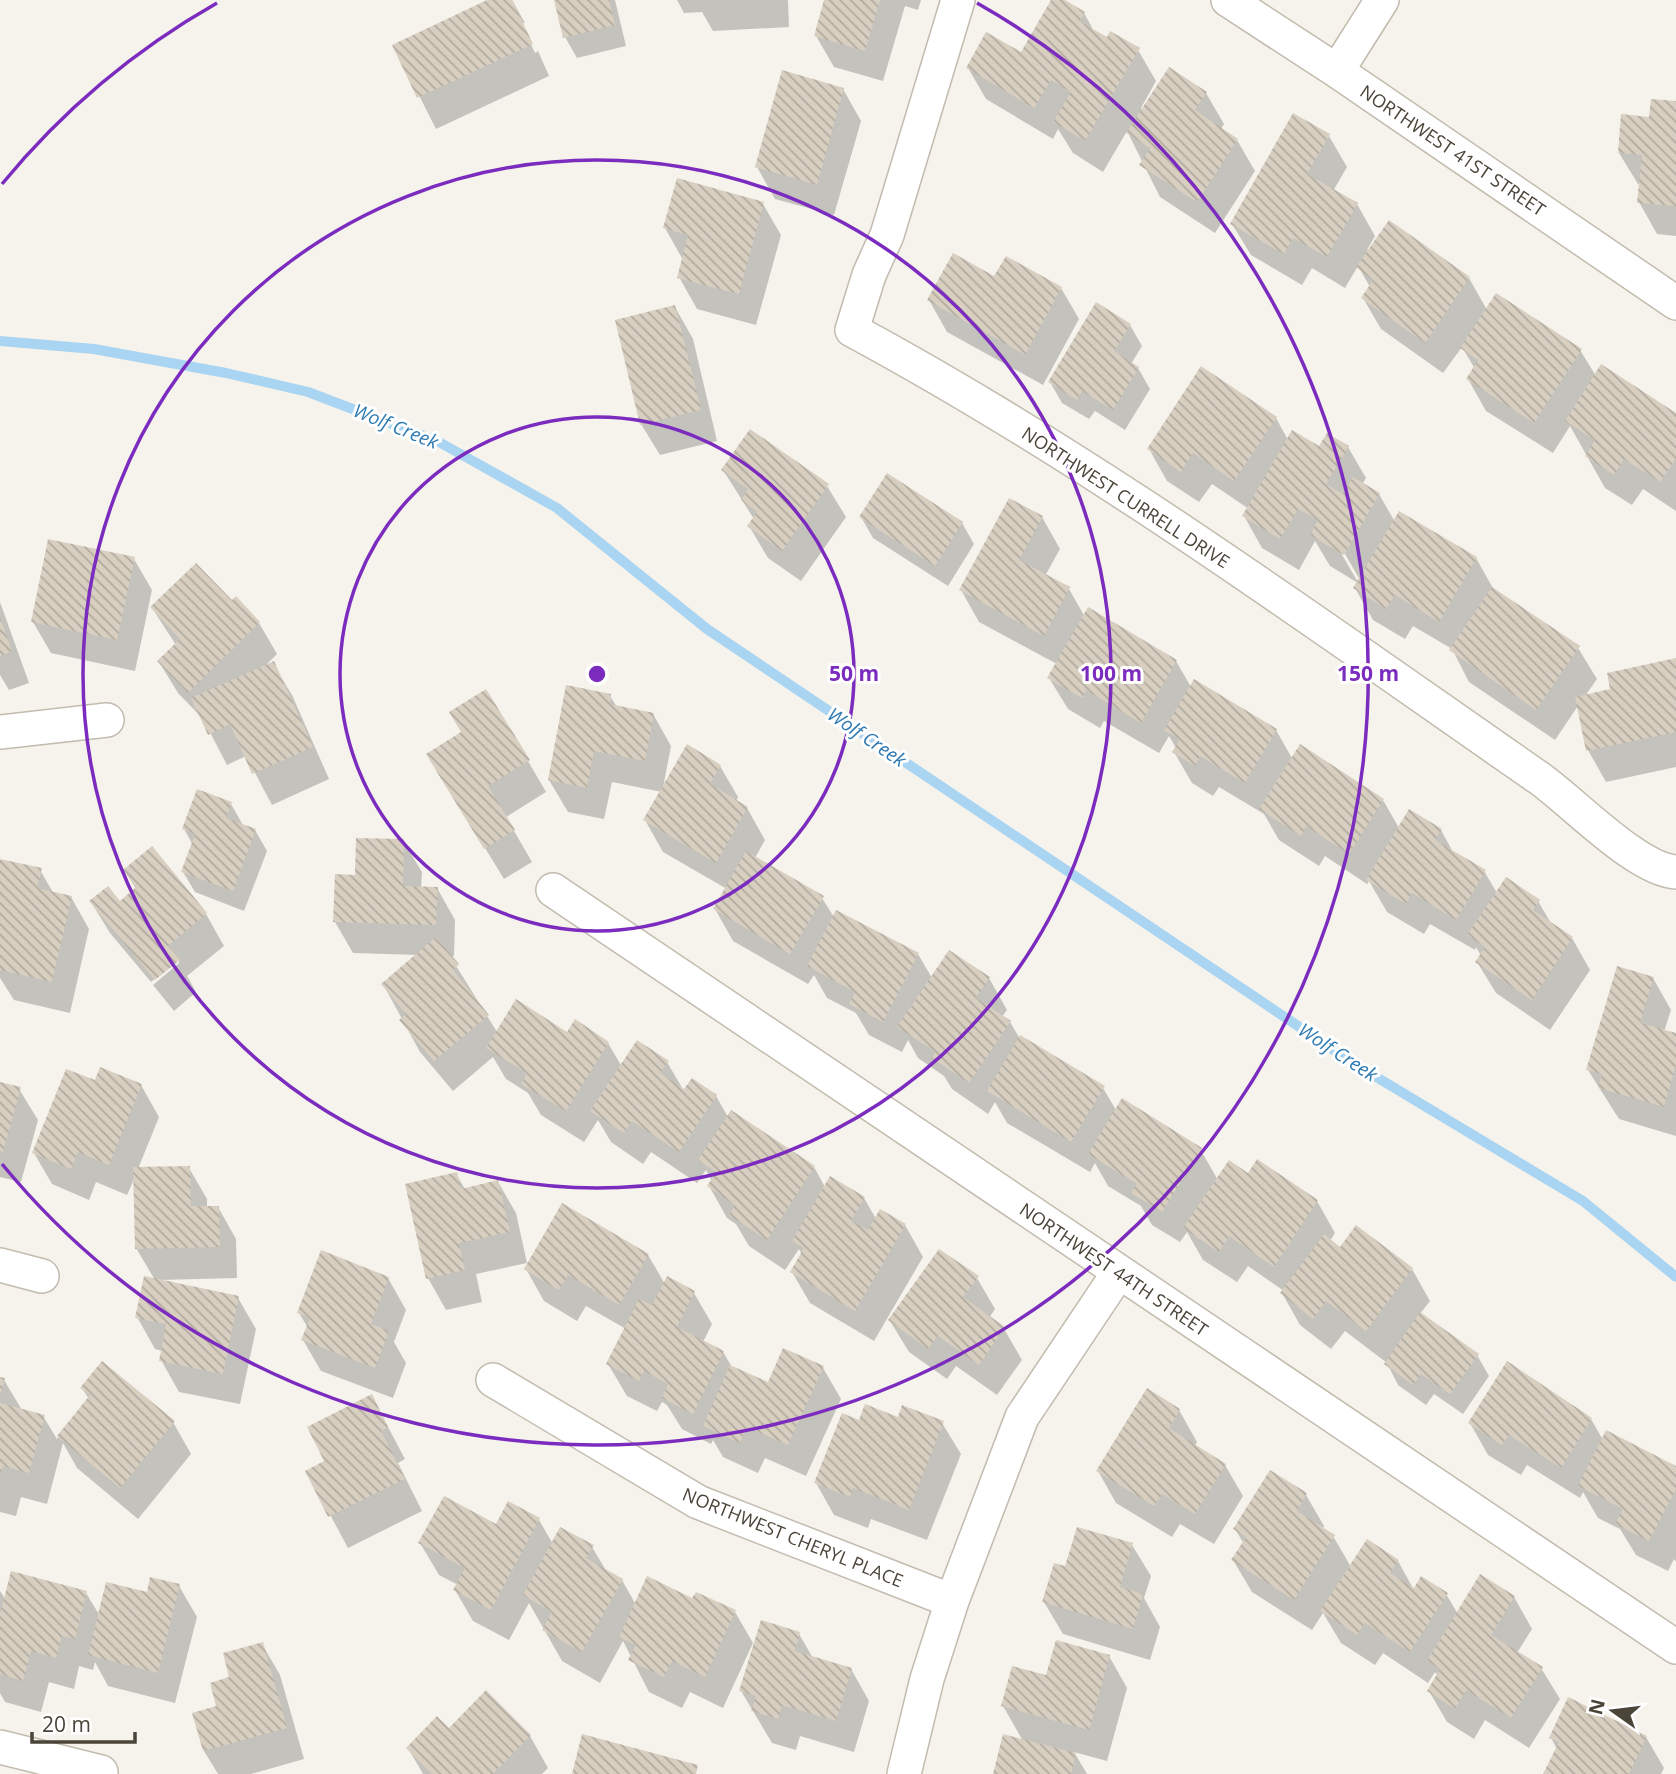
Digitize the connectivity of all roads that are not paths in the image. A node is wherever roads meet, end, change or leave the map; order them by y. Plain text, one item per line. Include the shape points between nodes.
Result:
1 (958, 0) edge
2 (1382, 0) edge
3 (1247, 5) edge
4 (1337, 71) junction
5 (1676, 303) edge
6 (107, 720) dead end
7 (0, 732) edge
8 (1676, 872) edge
9 (553, 890) dead end
10 (0, 1265) edge
11 (1119, 1272) junction
12 (42, 1276) dead end
13 (493, 1380) dead end
14 (952, 1601) junction
15 (1676, 1647) edge
16 (0, 1747) edge
17 (101, 1772) dead end
18 (904, 1774) edge

1 - 8 street, NORTHWEST CURRELL DRIVE via 887,235 852,330 923,368 1147,506 1565,796 1640,860
2 - 4 street
3 - 4 street, NORTHWEST 41ST STREET
4 - 5 street, NORTHWEST 41ST STREET
6 - 7 street
9 - 11 street, NORTHWEST 44TH STREET
10 - 12 street
11 - 14 street via 1022,1417
11 - 15 street, NORTHWEST 44TH STREET
13 - 14 street, NORTHWEST CHERYL PLACE via 698,1502
14 - 18 street
16 - 17 street

